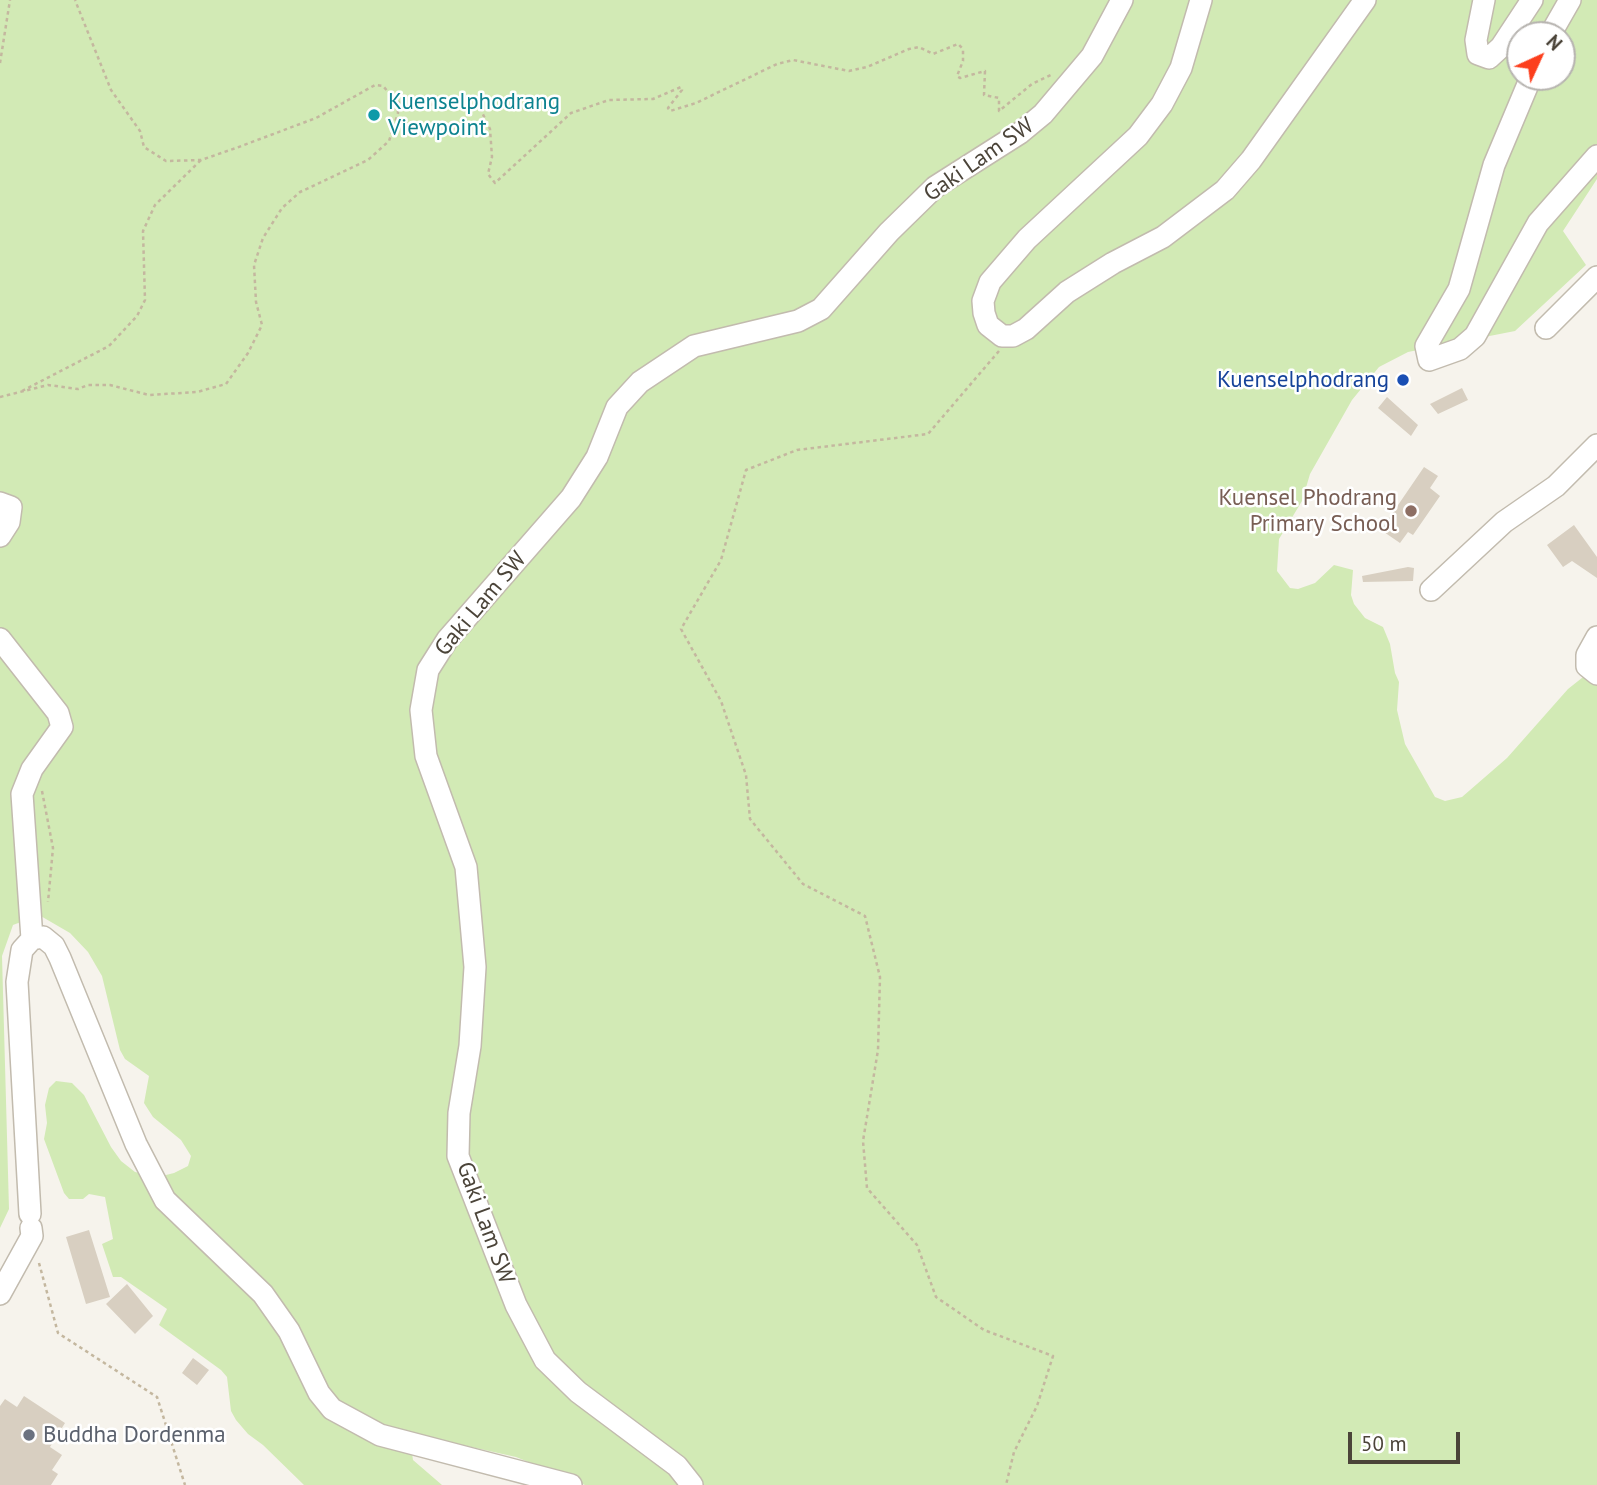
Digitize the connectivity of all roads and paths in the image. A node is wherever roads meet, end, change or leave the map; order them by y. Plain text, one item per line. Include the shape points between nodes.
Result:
1 (10, 0) edge
2 (75, 0) edge
3 (1122, 0) edge
4 (1200, 0) edge
5 (1365, 0) edge
6 (1485, 0) edge
7 (1532, 0) edge
8 (1570, 0) edge
9 (1558, 21) edge
10 (0, 63) edge
11 (1525, 91) edge
12 (1064, 92) junction
13 (397, 102) junction
14 (1597, 156) edge
15 (201, 160) junction
16 (1597, 277) edge
17 (1546, 328) dead end
18 (1013, 336) junction
19 (13, 395) junction
20 (0, 397) edge
21 (1597, 445) edge
22 (0, 503) edge
23 (0, 536) edge
24 (1431, 590) dead end
25 (1597, 637) edge
26 (0, 639) edge
27 (1597, 674) edge
28 (32, 769) junction
29 (37, 938) junction
30 (31, 1226) junction
31 (0, 1294) edge
32 (185, 1485) edge
33 (570, 1485) edge
34 (692, 1485) edge
35 (1006, 1485) edge

1 - 10 path
2 - 15 path via 111,90 141,131 144,147 166,161
3 - 12 street, Gaki Lam SW via 1092,56
4 - 18 street via 1181,68 1154,115 1129,145 1027,239 990,282 983,301 988,325 1002,336
5 - 18 street via 1238,177 1200,212 1067,292
6 - 7 street via 1476,40 1478,54 1489,58 1502,47
8 - 9 street
11 - 14 street via 1494,165 1459,289 1426,346 1429,360 1460,349 1475,336 1538,223
12 - 13 path via 1048,75 999,111 999,98 984,95 985,71 957,76 963,61 958,44 933,54 919,47 909,49 849,71 793,60 670,111 681,86 653,99 609,100 571,113 495,183 488,174 490,129 477,102 469,96 417,107
12 - 34 street, Gaki Lam SW via 1020,133 934,187 821,309 798,321 694,346 640,382 617,407 597,457 571,498 447,640 428,670 421,710 426,756 466,867 475,967 458,1156 498,1262 545,1360 578,1392 677,1466
13 - 15 path via 383,86 375,85 316,118
13 - 19 path via 389,141 368,160 300,192 282,208 263,238 254,265 262,325 226,384 197,392 149,395 110,386 78,389 48,384
15 - 19 path via 155,205 144,232 145,300 127,329 109,346
16 - 17 street
18 - 35 path via 928,434 797,450 746,470 721,561 681,629 721,701 746,775 750,819 803,884 865,916 880,976 878,1050 863,1141 867,1188 917,1245 936,1297 984,1330 1053,1356 1037,1406 1014,1452
19 - 20 path
21 - 24 street via 1556,486 1504,522
22 - 23 street via 11,507
25 - 27 street via 1587,655 1587,666
26 - 28 street via 58,713 62,727
28 - 29 street via 22,794
28 - 29 path via 44,797 53,848 53,871
29 - 30 street via 22,950 16,982
29 - 33 street via 54,946 65,968 136,1144 165,1199 263,1294 332,1409 380,1435
30 - 31 street
30 - 32 path via 58,1333 157,1397

